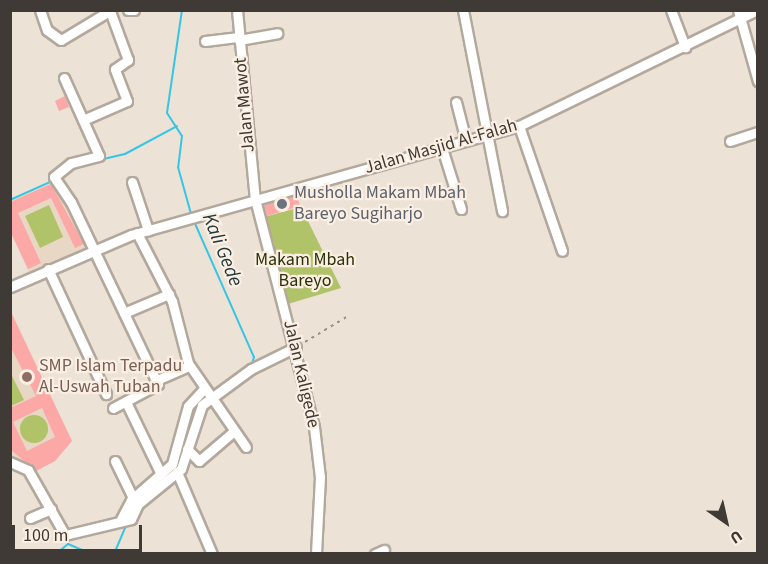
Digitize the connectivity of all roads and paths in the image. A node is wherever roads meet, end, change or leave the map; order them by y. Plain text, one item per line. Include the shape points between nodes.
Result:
1 (40, 10) edge
2 (128, 10) edge
3 (134, 10) edge
4 (237, 10) edge
5 (463, 10) edge
6 (671, 10) edge
7 (757, 10) edge
8 (111, 11) edge
9 (739, 15) edge
10 (277, 33) dead end
11 (10, 34) edge
12 (239, 39) junction
13 (205, 41) dead end
14 (10, 45) edge
15 (685, 47) junction
16 (64, 78) dead end
17 (758, 81) edge
18 (456, 102) dead end
19 (83, 120) junction
20 (519, 126) junction
21 (758, 132) edge
22 (486, 136) junction
23 (466, 141) junction
24 (730, 141) dead end
25 (442, 148) junction
26 (132, 182) dead end
27 (255, 199) junction
28 (461, 209) dead end
29 (502, 211) dead end
30 (148, 230) junction
31 (137, 233) junction
32 (93, 249) junction
33 (562, 251) dead end
34 (48, 269) junction
35 (10, 287) edge
36 (169, 294) junction
37 (124, 314) junction
38 (348, 316) dead end
39 (296, 347) junction
40 (189, 366) junction
41 (157, 380) junction
42 (106, 394) dead end
43 (207, 394) junction
44 (126, 402) junction
45 (112, 408) dead end
46 (234, 431) junction
47 (246, 447) dead end
48 (187, 450) junction
49 (115, 461) dead end
50 (10, 462) edge
51 (177, 472) junction
52 (161, 474) junction
53 (133, 498) junction
54 (51, 509) junction
55 (30, 518) dead end
56 (124, 519) junction
57 (384, 550) dead end
58 (212, 554) edge
59 (316, 554) edge
60 (375, 554) edge

1 - 8 street via 47,30 61,40
2 - 3 street
4 - 12 street, Jalan Mawot
5 - 22 street
6 - 15 street
7 - 9 street, Jalan Masjid Al-Falah
8 - 19 street via 128,60 115,69 128,101
9 - 15 street, Jalan Masjid Al-Falah
9 - 17 street
10 - 12 street
11 - 14 path
12 - 13 street
12 - 27 street, Jalan Mawot
15 - 20 street, Jalan Masjid Al-Falah
16 - 19 street
18 - 23 street
19 - 32 street via 99,156 71,163 55,179
20 - 22 street, Jalan Masjid Al-Falah
20 - 33 street
21 - 24 street
22 - 23 street, Jalan Masjid Al-Falah
22 - 29 street
23 - 25 street, Jalan Masjid Al-Falah
25 - 27 street, Jalan Masjid Al-Falah
25 - 28 street
26 - 30 street
27 - 30 street, Jalan Masjid Al-Falah
27 - 39 street, Jalan Kaligede
30 - 31 street, Jalan Masjid Al-Falah
31 - 32 street, Jalan Masjid Al-Falah
31 - 36 street via 155,278
32 - 34 street, Jalan Masjid Al-Falah
32 - 37 street
34 - 35 street, Jalan Masjid Al-Falah
34 - 42 street
36 - 37 street
36 - 40 street
37 - 41 street
38 - 39 path
39 - 43 street
39 - 59 street, Jalan Kaligede via 319,461
40 - 41 street
40 - 43 street
41 - 44 street via 156,388
43 - 46 street
43 - 48 street via 194,416
43 - 52 street via 188,406 174,459
44 - 45 street
44 - 52 street
46 - 47 street
46 - 48 street via 198,461
48 - 51 street
49 - 53 street
50 - 54 street via 28,470
51 - 56 street
51 - 58 street
52 - 53 street
53 - 56 street
54 - 55 street
54 - 56 street via 67,535
57 - 60 street

